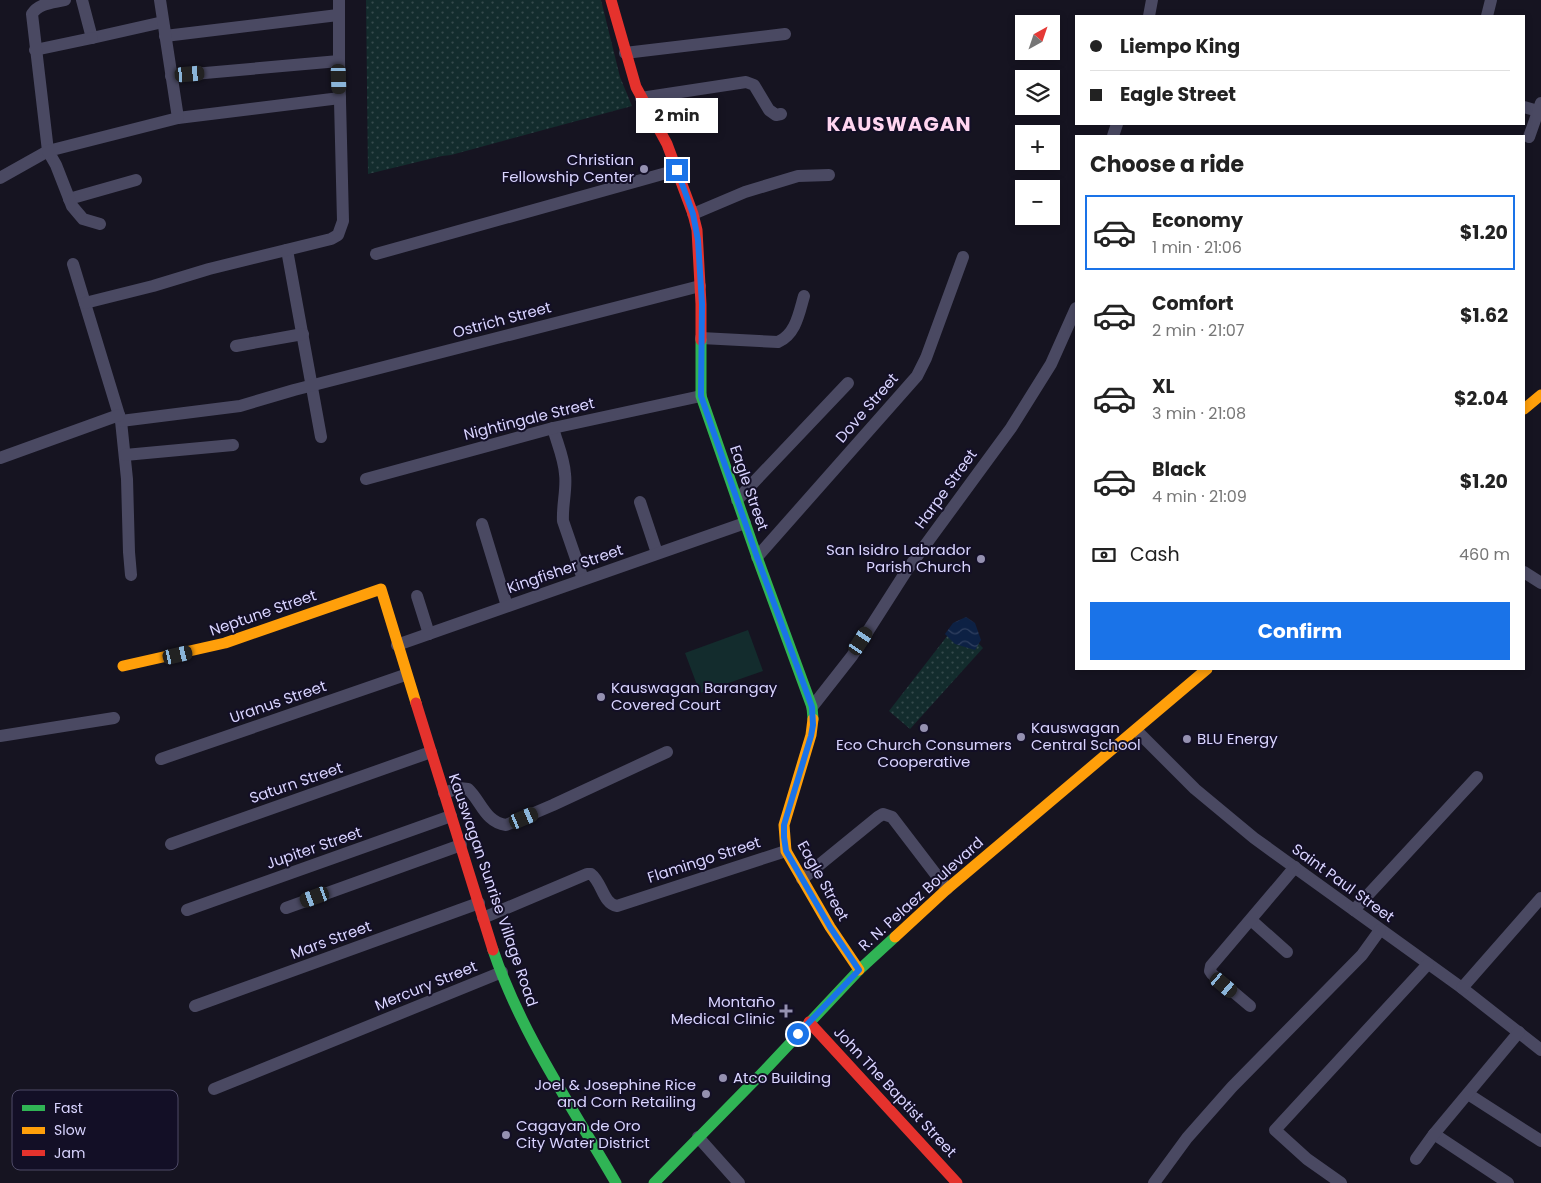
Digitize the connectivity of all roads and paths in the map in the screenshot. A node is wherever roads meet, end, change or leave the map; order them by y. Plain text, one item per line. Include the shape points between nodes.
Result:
1 (65, 0) edge
2 (82, 0) edge
3 (160, 0) edge
4 (339, 0) edge
5 (611, 0) edge
6 (1152, 0) edge
7 (1491, 0) edge
8 (338, 15) junction
9 (1149, 15) edge
10 (1487, 15) edge
11 (163, 22) junction
12 (785, 34) dead end
13 (165, 36) junction
14 (92, 38) junction
15 (35, 50) junction
16 (625, 53) junction
17 (339, 60) junction
18 (171, 76) junction
19 (340, 98) junction
20 (640, 98) junction
21 (1525, 107) edge
22 (1540, 107) edge
23 (780, 114) dead end
24 (178, 118) junction
25 (1529, 137) dead end
26 (48, 151) junction
27 (677, 170) junction
28 (829, 174) dead end
29 (0, 178) edge
30 (136, 180) dead end
31 (70, 199) junction
32 (693, 214) junction
33 (100, 224) dead end
34 (287, 250) junction
35 (376, 254) dead end
36 (963, 257) dead end
37 (73, 264) dead end
38 (700, 286) junction
39 (804, 296) dead end
40 (85, 303) junction
41 (1075, 312) edge
42 (303, 334) junction
43 (701, 338) junction
44 (236, 346) dead end
45 (848, 383) dead end
46 (312, 386) junction
47 (1541, 395) edge
48 (701, 396) junction
49 (1525, 408) edge
50 (120, 418) junction
51 (553, 428) junction
52 (321, 437) dead end
53 (233, 445) dead end
54 (125, 455) junction
55 (0, 458) edge
56 (366, 479) dead end
57 (737, 500) junction
58 (640, 502) dead end
59 (744, 523) junction
60 (482, 524) dead end
61 (657, 554) junction
62 (757, 557) junction
63 (1525, 573) edge
64 (131, 575) dead end
65 (583, 579) junction
66 (1541, 583) edge
67 (381, 589) joint
68 (417, 596) dead end
69 (507, 606) junction
70 (429, 634) junction
71 (397, 645) junction
72 (123, 666) dead end
73 (1206, 670) edge
74 (405, 675) junction
75 (812, 707) junction
76 (114, 718) dead end
77 (1136, 730) junction
78 (0, 736) edge
79 (431, 752) junction
80 (667, 752) dead end
81 (161, 759) dead end
82 (1477, 777) dead end
83 (444, 793) junction
84 (451, 816) junction
85 (171, 844) dead end
86 (461, 845) junction
87 (786, 851) junction
88 (1295, 868) junction
89 (802, 879) junction
90 (947, 889) junction
91 (1541, 898) edge
92 (479, 903) junction
93 (286, 908) dead end
94 (187, 910) dead end
95 (1354, 910) junction
96 (483, 918) junction
97 (1251, 920) junction
98 (1380, 930) junction
99 (1287, 952) dead end
100 (1428, 964) junction
101 (859, 970) junction
102 (502, 972) junction
103 (1462, 988) junction
104 (195, 1006) dead end
105 (1250, 1006) dead end
106 (810, 1022) junction
107 (1519, 1032) junction
108 (1541, 1050) edge
109 (214, 1089) dead end
110 (1468, 1094) junction
111 (1434, 1134) junction
112 (698, 1138) junction
113 (1541, 1141) edge
114 (1416, 1159) dead end
115 (616, 1183) edge
116 (654, 1183) edge
117 (738, 1183) edge
118 (957, 1183) edge
119 (1154, 1183) edge
120 (1341, 1183) edge
121 (1508, 1183) edge

1 - 15 street via 42,5 32,14
2 - 14 street
3 - 11 street
4 - 8 street
5 - 16 street, Eagle Street
6 - 9 street
7 - 10 street
8 - 13 street
8 - 17 street
11 - 13 street
11 - 14 street
12 - 16 street
13 - 18 street
14 - 15 street
15 - 26 street
16 - 20 street, Eagle Street
17 - 18 street
17 - 19 street
18 - 24 street
19 - 24 street
19 - 34 street via 342,226 338,235 330,239
20 - 23 street via 746,82 754,85 768,110
20 - 27 street, Eagle Street via 667,144
21 - 22 street
22 - 25 street
24 - 26 street
26 - 29 street
26 - 31 street
27 - 32 street, Eagle Street
27 - 35 street
28 - 32 street via 798,176 745,192
30 - 31 street
31 - 33 street via 83,219
32 - 38 street, Eagle Street
34 - 40 street
34 - 42 street
36 - 62 street, Dove Street via 917,376
37 - 40 street
38 - 43 street, Eagle Street
38 - 46 street, Ostrich Street
39 - 43 street via 795,325 778,342
40 - 50 street
41 - 75 street, Harpe Street via 1051,364 1011,428 907,570 852,656
42 - 44 street
42 - 46 street
43 - 48 street, Eagle Street
45 - 57 street
46 - 50 street, Ostrich Street via 240,406
46 - 52 street
47 - 49 street
48 - 51 street, Nightingale Street
48 - 57 street, Eagle Street
50 - 54 street
50 - 55 street, Ostrich Street
51 - 56 street, Nightingale Street
51 - 65 street via 565,472 563,521
53 - 54 street
54 - 64 street
57 - 59 street, Eagle Street
58 - 61 street
59 - 61 street, Kingfisher Street
59 - 62 street, Eagle Street
60 - 69 street
61 - 65 street, Kingfisher Street
62 - 75 street, Eagle Street
63 - 66 street
65 - 69 street, Kingfisher Street
67 - 71 street, Kauswagan Sunrise Village Road
67 - 72 street, Neptune Street via 225,644
68 - 70 street
69 - 70 street, Kingfisher Street
70 - 71 street, Kingfisher Street
71 - 74 street, Kauswagan Sunrise Village Road
73 - 77 street, R. N. Pelaez Boulevard
74 - 79 street, Kauswagan Sunrise Village Road
74 - 81 street, Uranus Street
75 - 87 street, Eagle Street via 811,736 784,825
76 - 78 street
77 - 88 street, Saint Paul Street via 1195,789
77 - 90 street, R. N. Pelaez Boulevard
79 - 83 street, Kauswagan Sunrise Village Road
79 - 85 street, Saturn Street
80 - 83 street via 506,825 490,817 468,789
82 - 95 street
83 - 84 street, Kauswagan Sunrise Village Road
84 - 86 street, Kauswagan Sunrise Village Road
84 - 94 street, Jupiter Street
86 - 92 street, Kauswagan Sunrise Village Road
86 - 93 street
87 - 89 street, Eagle Street
87 - 96 street, Flamingo Street via 617,906 611,904 590,874
88 - 95 street, Saint Paul Street
88 - 97 street
89 - 90 street via 878,817 887,814
89 - 101 street, Eagle Street
90 - 101 street, R. N. Pelaez Boulevard
91 - 103 street
92 - 96 street, Kauswagan Sunrise Village Road
92 - 104 street, Mars Street
95 - 98 street, Saint Paul Street
96 - 102 street, Kauswagan Sunrise Village Road
97 - 99 street
97 - 105 street via 1214,961 1210,971
98 - 100 street, Saint Paul Street
98 - 119 street via 1362,955 1232,1087 1187,1138
100 - 103 street, Saint Paul Street
100 - 120 street via 1275,1130 1307,1159
101 - 106 street, R. N. Pelaez Boulevard
102 - 109 street, Mercury Street
102 - 115 street, Kauswagan Sunrise Village Road via 523,1024
103 - 107 street, Saint Paul Street
106 - 112 street, R. N. Pelaez Boulevard
106 - 118 street, John The Baptist Street
107 - 108 street, Saint Paul Street
107 - 110 street
110 - 111 street
110 - 113 street
111 - 114 street
111 - 121 street
112 - 116 street, R. N. Pelaez Boulevard
112 - 117 street

